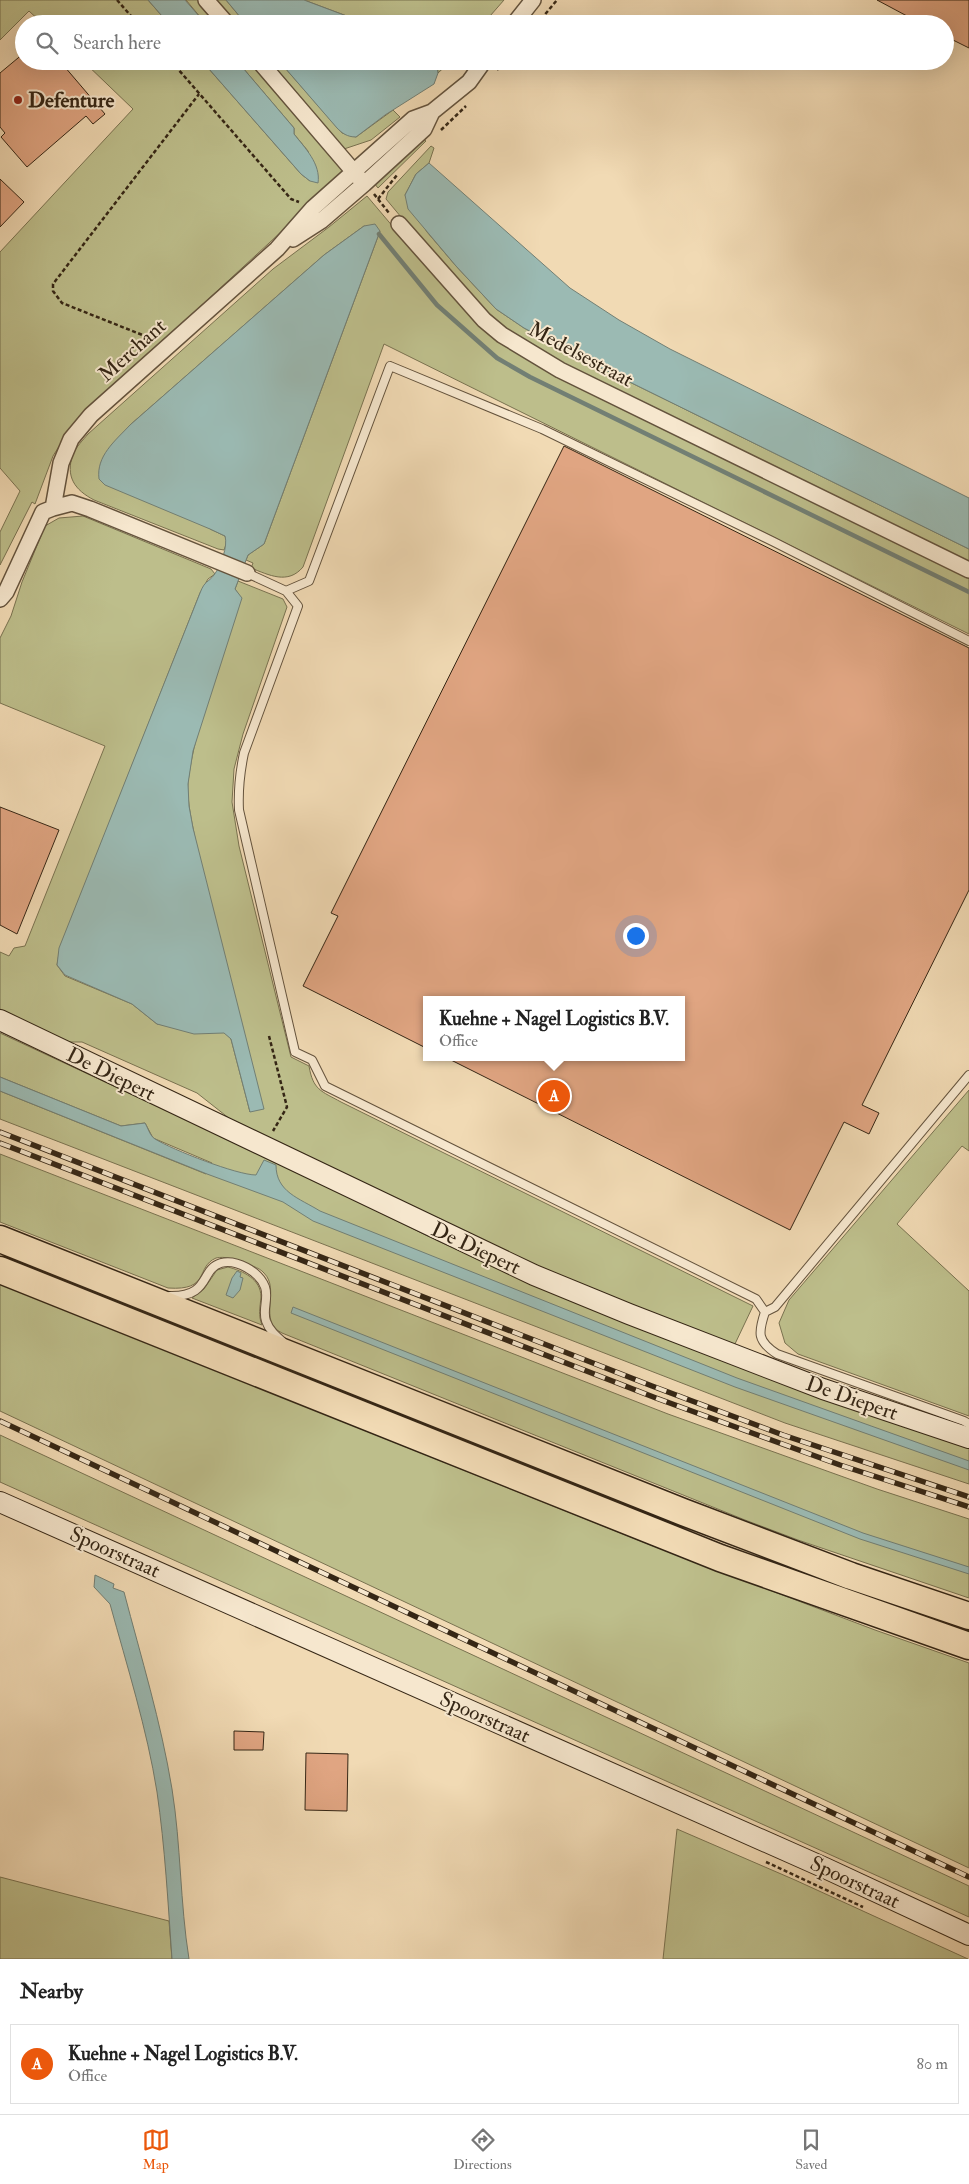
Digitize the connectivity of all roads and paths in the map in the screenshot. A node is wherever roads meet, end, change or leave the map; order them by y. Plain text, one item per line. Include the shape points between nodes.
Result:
1 (117, 0) edge
2 (206, 0) edge
3 (533, 0) edge
4 (557, 0) edge
5 (130, 15) edge
6 (219, 15) edge
7 (521, 15) edge
8 (544, 15) edge
9 (179, 70) edge
10 (267, 70) edge
11 (477, 70) edge
12 (199, 94) junction
13 (432, 112) junction
14 (354, 172) junction
15 (364, 184) junction
16 (312, 210) junction
17 (399, 224) joint
18 (277, 249) junction
19 (163, 352) junction
20 (52, 508) junction
21 (969, 570) edge
22 (247, 573) joint
23 (286, 591) junction
24 (0, 599) edge
25 (969, 640) edge
26 (0, 1020) edge
27 (269, 1036) dead end
28 (969, 1075) edge
29 (264, 1147) junction
30 (0, 1239) edge
31 (0, 1270) edge
32 (139, 1294) junction
33 (765, 1312) junction
34 (300, 1359) junction
35 (969, 1424) edge
36 (969, 1438) edge
37 (0, 1502) edge
38 (969, 1616) edge
39 (969, 1646) edge
40 (969, 1935) edge

1 - 5 path
2 - 6 street
3 - 7 street
4 - 8 path
9 - 12 path
10 - 14 street
11 - 13 street via 468,82
12 - 16 path via 291,199 306,204
12 - 19 path via 53,284 53,291 62,303 150,338
13 - 14 street via 413,119
13 - 15 street via 424,129
14 - 15 street
14 - 16 street
15 - 17 path
15 - 18 street via 320,221
16 - 18 street
17 - 21 street, Medelsestraat via 467,302 502,335 560,370
18 - 19 street, Merchant
19 - 20 street, Merchant via 91,415 71,439 60,463
20 - 22 street via 72,504 90,509
20 - 24 street via 43,512
22 - 23 lane
23 - 25 lane via 309,581 390,366 542,429
23 - 33 lane via 298,606 244,753 238,794 295,1052 312,1060 325,1086 756,1299
26 - 29 main road, De Diepert
27 - 29 path via 287,1107
28 - 33 lane via 775,1307
29 - 36 main road, De Diepert via 534,1275 823,1389
30 - 32 highway
31 - 39 highway via 720,1558
32 - 34 highway
32 - 34 lane via 191,1294 214,1266 227,1262 237,1264 261,1280 266,1288 264,1312 269,1327
33 - 35 lane via 760,1335 769,1349 777,1354
34 - 38 highway via 789,1553
37 - 40 main road, Spoorstraat

